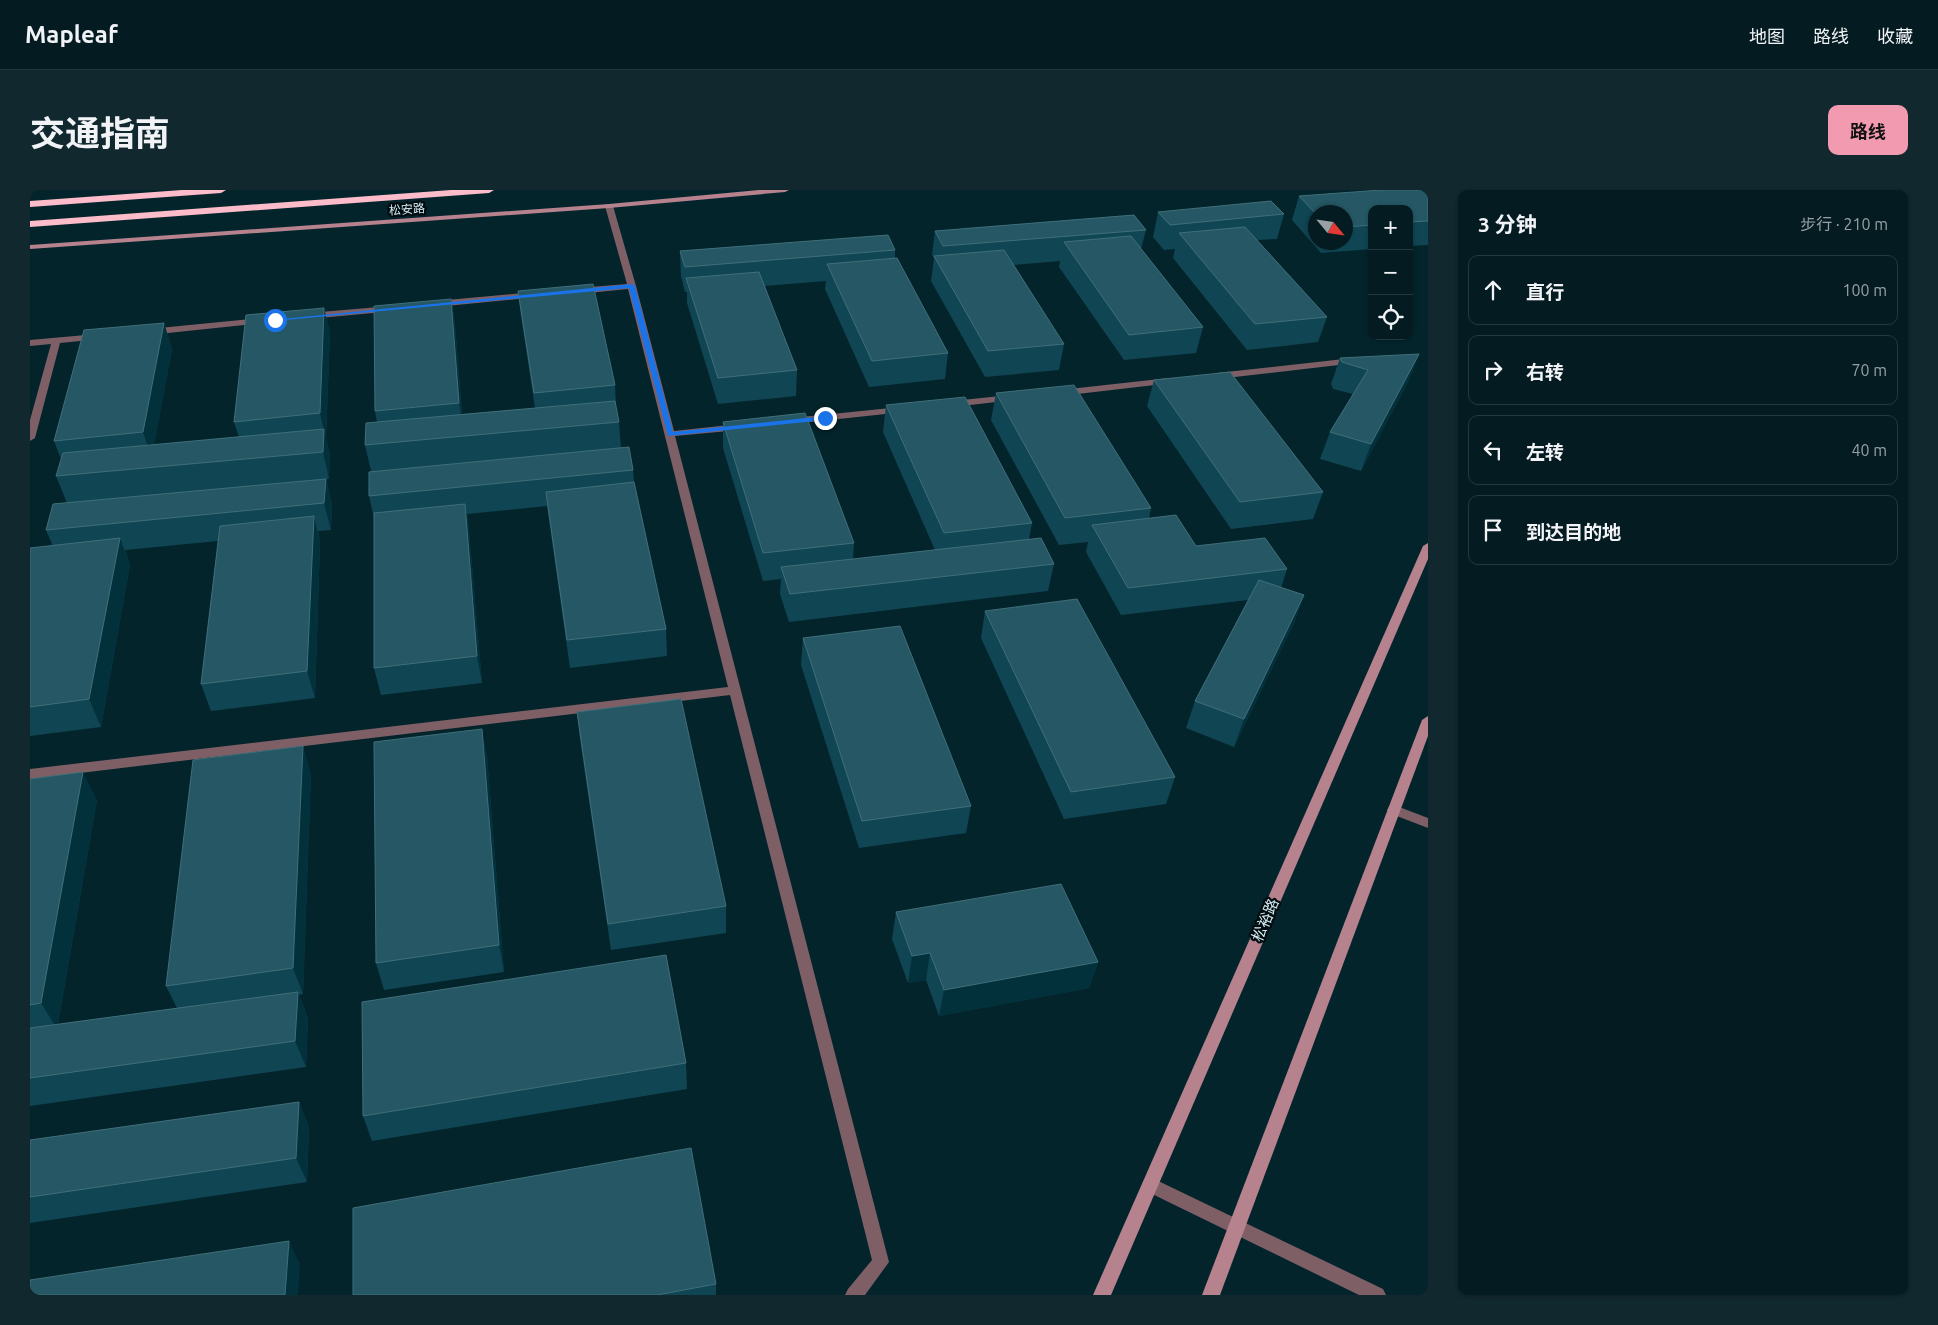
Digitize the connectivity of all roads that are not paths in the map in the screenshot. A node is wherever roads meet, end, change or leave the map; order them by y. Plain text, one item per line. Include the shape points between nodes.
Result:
1 (221, 190) edge
2 (489, 190) edge
3 (785, 190) edge
4 (30, 204) edge
5 (609, 206) junction
6 (30, 224) edge
7 (30, 247) edge
8 (632, 286) junction
9 (572, 291) edge
10 (542, 294) edge
11 (424, 306) edge
12 (404, 307) edge
13 (294, 318) edge
14 (275, 320) edge
15 (136, 333) edge
16 (106, 336) edge
17 (56, 341) junction
18 (30, 343) edge
19 (1366, 360) edge
20 (1209, 377) edge
21 (1180, 380) edge
22 (1052, 393) edge
23 (1023, 397) edge
24 (944, 405) edge
25 (915, 408) edge
26 (778, 423) edge
27 (748, 426) edge
28 (670, 434) junction
29 (30, 438) edge
30 (1428, 546) edge
31 (735, 690) junction
32 (1428, 720) edge
33 (30, 774) edge
34 (1394, 810) junction
35 (1428, 823) edge
36 (1150, 1185) junction
37 (1237, 1227) junction
38 (854, 1295) edge
39 (1102, 1295) edge
40 (1211, 1295) edge
41 (1377, 1295) edge

1 - 4 highway
2 - 6 highway
3 - 5 street, 松安路
5 - 7 street, 松安路
5 - 8 street
8 - 9 street
8 - 28 street
10 - 11 street
12 - 13 street
14 - 15 street
16 - 17 street
17 - 18 street
17 - 29 street
19 - 20 street
21 - 22 street
23 - 24 street
25 - 26 street
27 - 28 street
28 - 31 street
30 - 36 street, 松裕路
31 - 33 street
31 - 38 street via 881,1262
32 - 34 street
34 - 35 street
34 - 37 street
36 - 37 street
36 - 39 street, 松裕路
37 - 40 street
37 - 41 street

